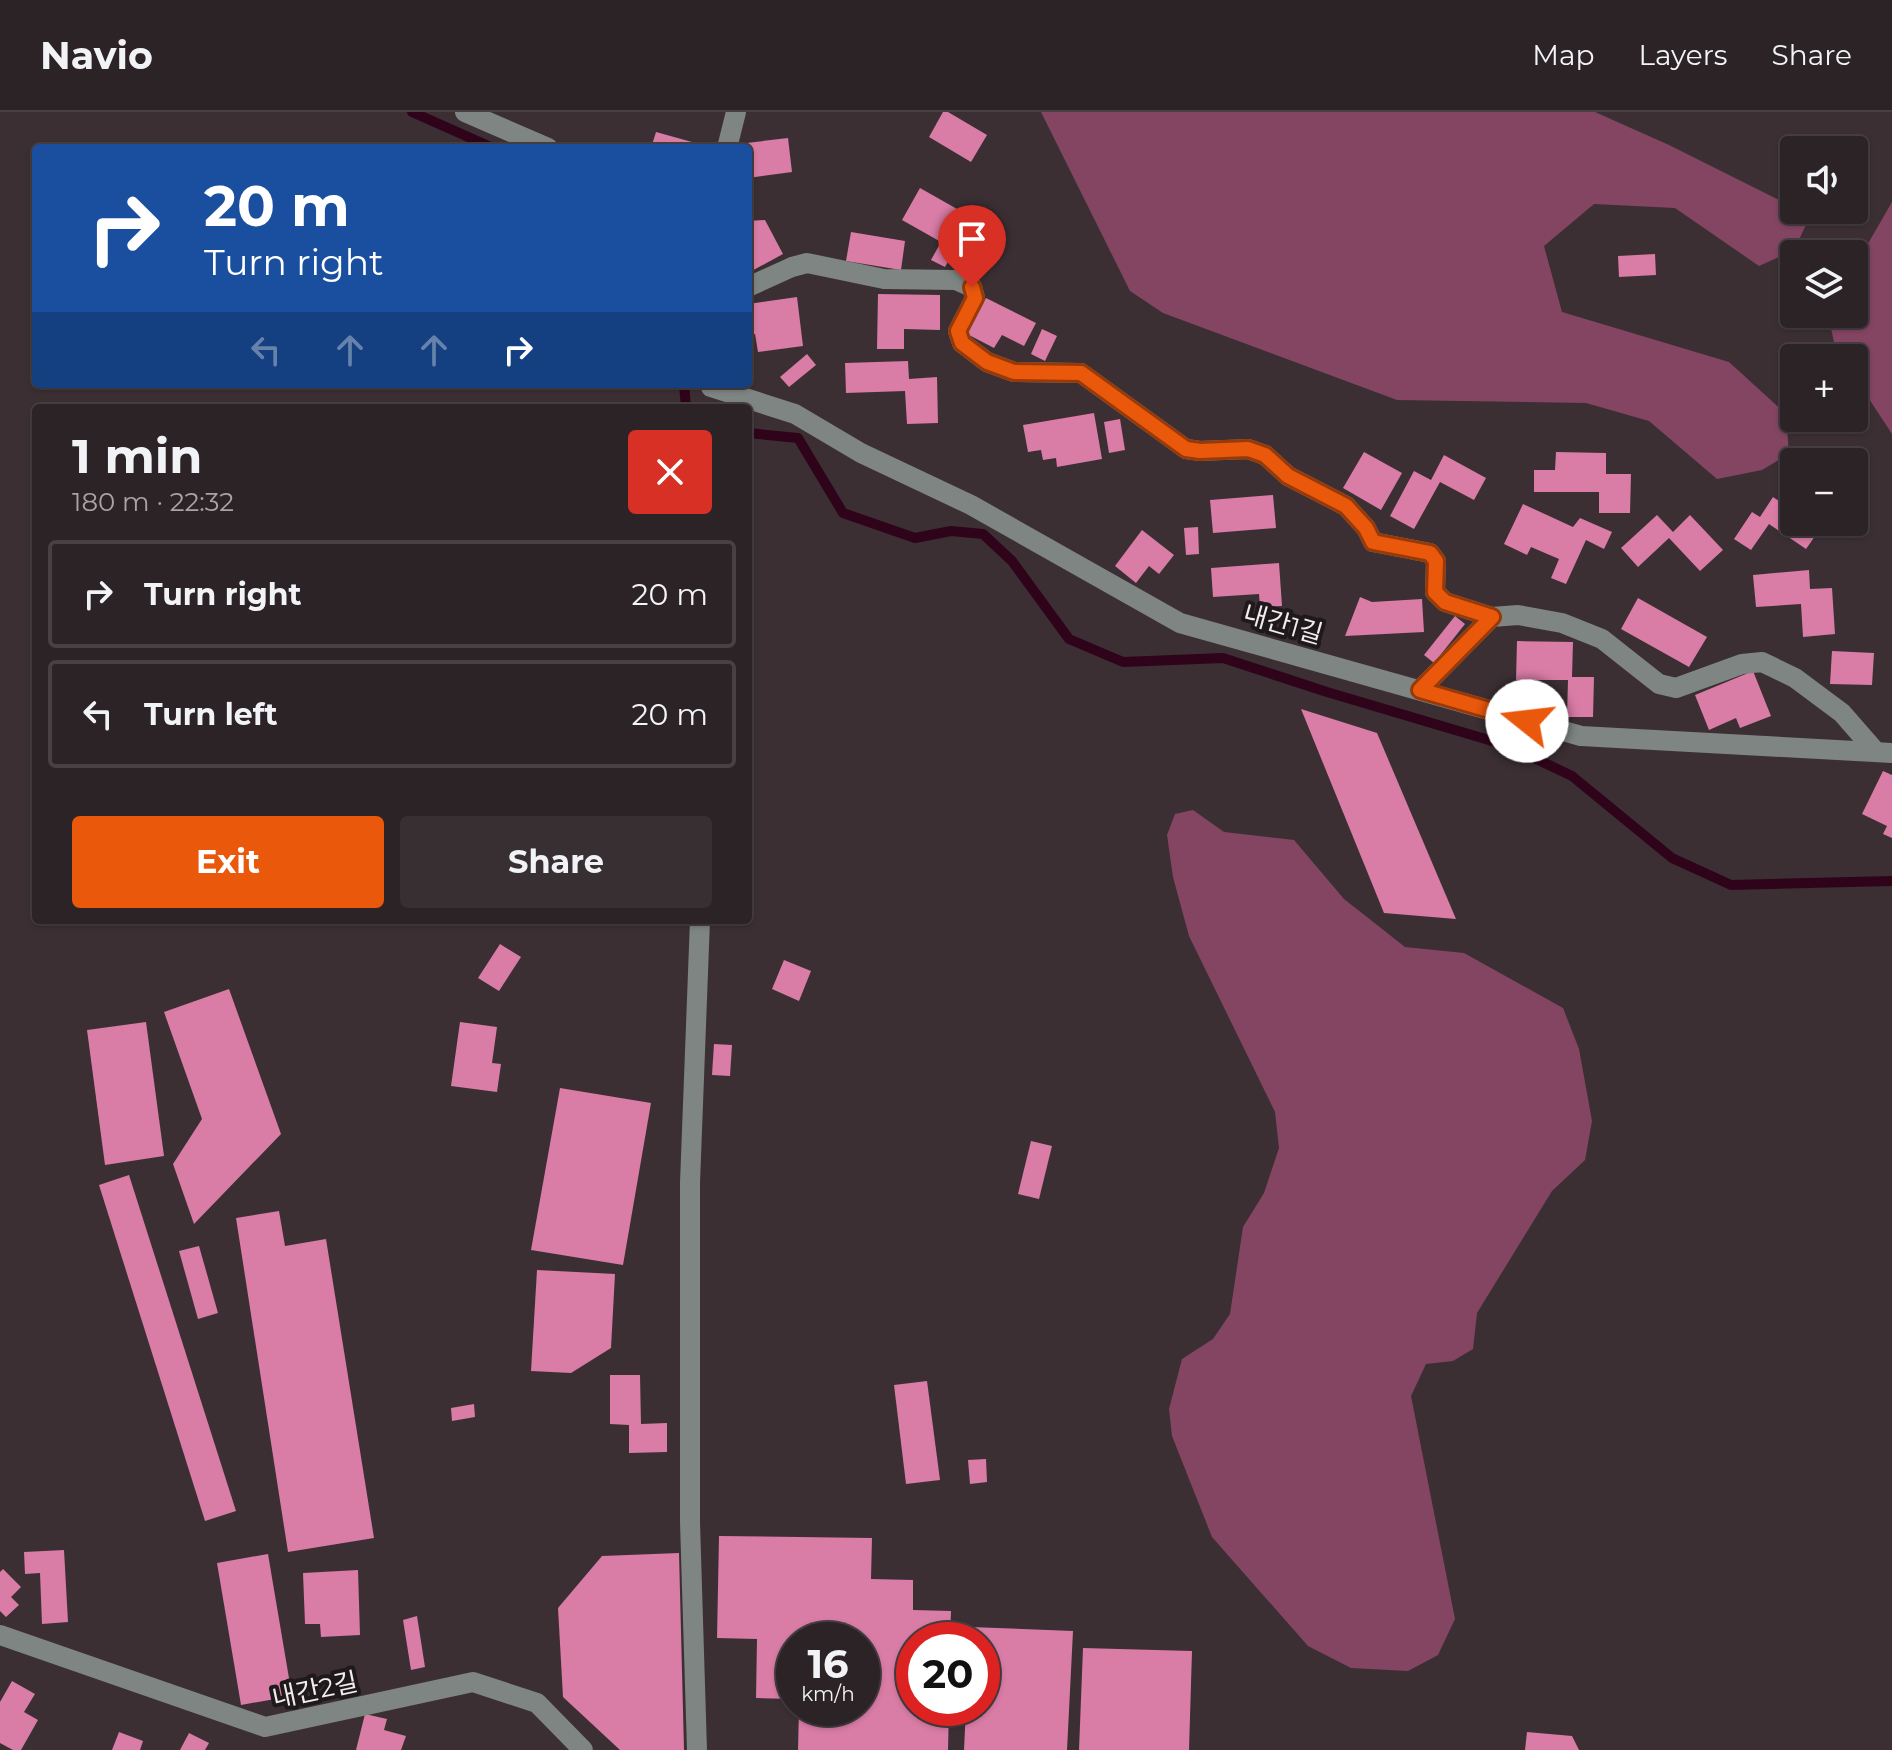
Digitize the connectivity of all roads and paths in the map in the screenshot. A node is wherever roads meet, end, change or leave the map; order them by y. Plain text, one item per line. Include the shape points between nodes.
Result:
1 (465, 112) edge
2 (736, 112) edge
3 (539, 144) edge
4 (728, 144) edge
5 (752, 285) edge
6 (717, 388) edge
7 (1492, 617) junction
8 (1420, 690) junction
9 (1884, 752) edge
10 (700, 924) edge
11 (0, 1635) edge
12 (583, 1750) edge
13 (697, 1750) edge

1 - 3 lane
2 - 4 lane
5 - 7 lane via 807,263 884,279 956,280 972,287 975,298 958,331 962,343 987,362 1014,372 1081,373 1186,449 1248,449 1265,455 1288,476 1346,506 1373,542 1430,553 1436,561 1435,592 1445,602
6 - 8 lane, 내간1길 via 795,414 1180,623
7 - 8 lane
7 - 9 lane via 1518,615 1576,628 1602,639 1659,684 1676,688 1762,662 1795,678
8 - 9 lane, 내간1길 via 1581,736
10 - 13 lane via 690,1198 690,1522
11 - 12 lane, 내간2길 via 265,1727 473,1682 537,1703

